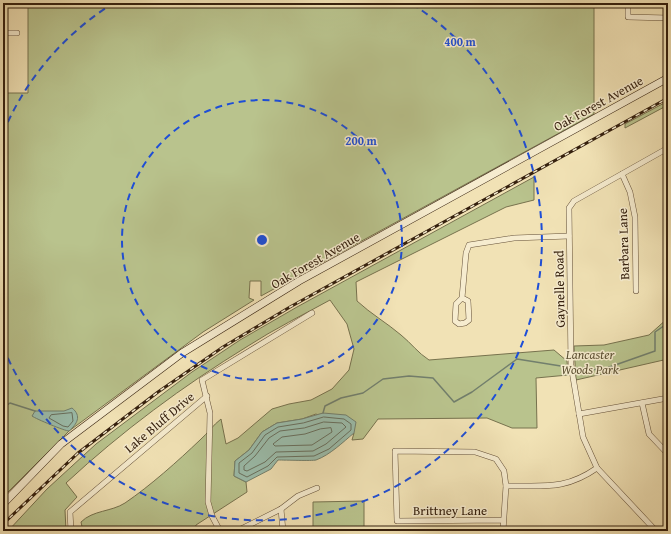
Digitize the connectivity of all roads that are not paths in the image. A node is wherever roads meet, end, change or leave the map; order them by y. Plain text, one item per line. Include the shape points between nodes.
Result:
1 (628, 3) edge
2 (668, 18) edge
3 (3, 33) edge
4 (17, 33) dead end
5 (668, 78) edge
6 (668, 148) edge
7 (622, 174) junction
8 (569, 236) junction
9 (636, 291) dead end
10 (462, 298) junction
11 (312, 313) dead end
12 (207, 396) junction
13 (668, 398) edge
14 (642, 403) junction
15 (578, 414) junction
16 (668, 454) edge
17 (597, 468) junction
18 (506, 486) junction
19 (317, 488) dead end
20 (3, 504) edge
21 (281, 509) junction
22 (503, 520) junction
23 (71, 531) edge
24 (220, 531) edge
25 (238, 531) edge
26 (283, 531) edge
27 (503, 531) edge
28 (656, 531) edge

1 - 2 street via 628,16
3 - 4 street
5 - 20 street, Oak Forest Avenue via 299,281 182,353 61,444
6 - 7 street, Gaynelle Road
7 - 8 street, Gaynelle Road via 574,201 569,208
7 - 9 street, Barbara Lane via 630,192 635,217
8 - 10 street via 526,237 469,245
8 - 15 street, Gaynelle Road via 571,366
10 - 10 street via 456,304 455,321 459,324 469,320 468,301
11 - 12 street, Lake Bluff Drive via 202,380
12 - 23 street, Lake Bluff Drive via 70,512
12 - 24 street via 210,413 208,502
13 - 14 street
14 - 15 street
14 - 16 street via 649,434
15 - 17 street, Gaynelle Road via 586,446
17 - 18 street via 580,480 559,485
17 - 28 street, Gaynelle Road
18 - 22 street
18 - 22 street, Brittney Lane via 504,471 496,460 475,452 395,451 397,521
19 - 21 street via 298,496
21 - 25 street
21 - 26 street
22 - 27 street

